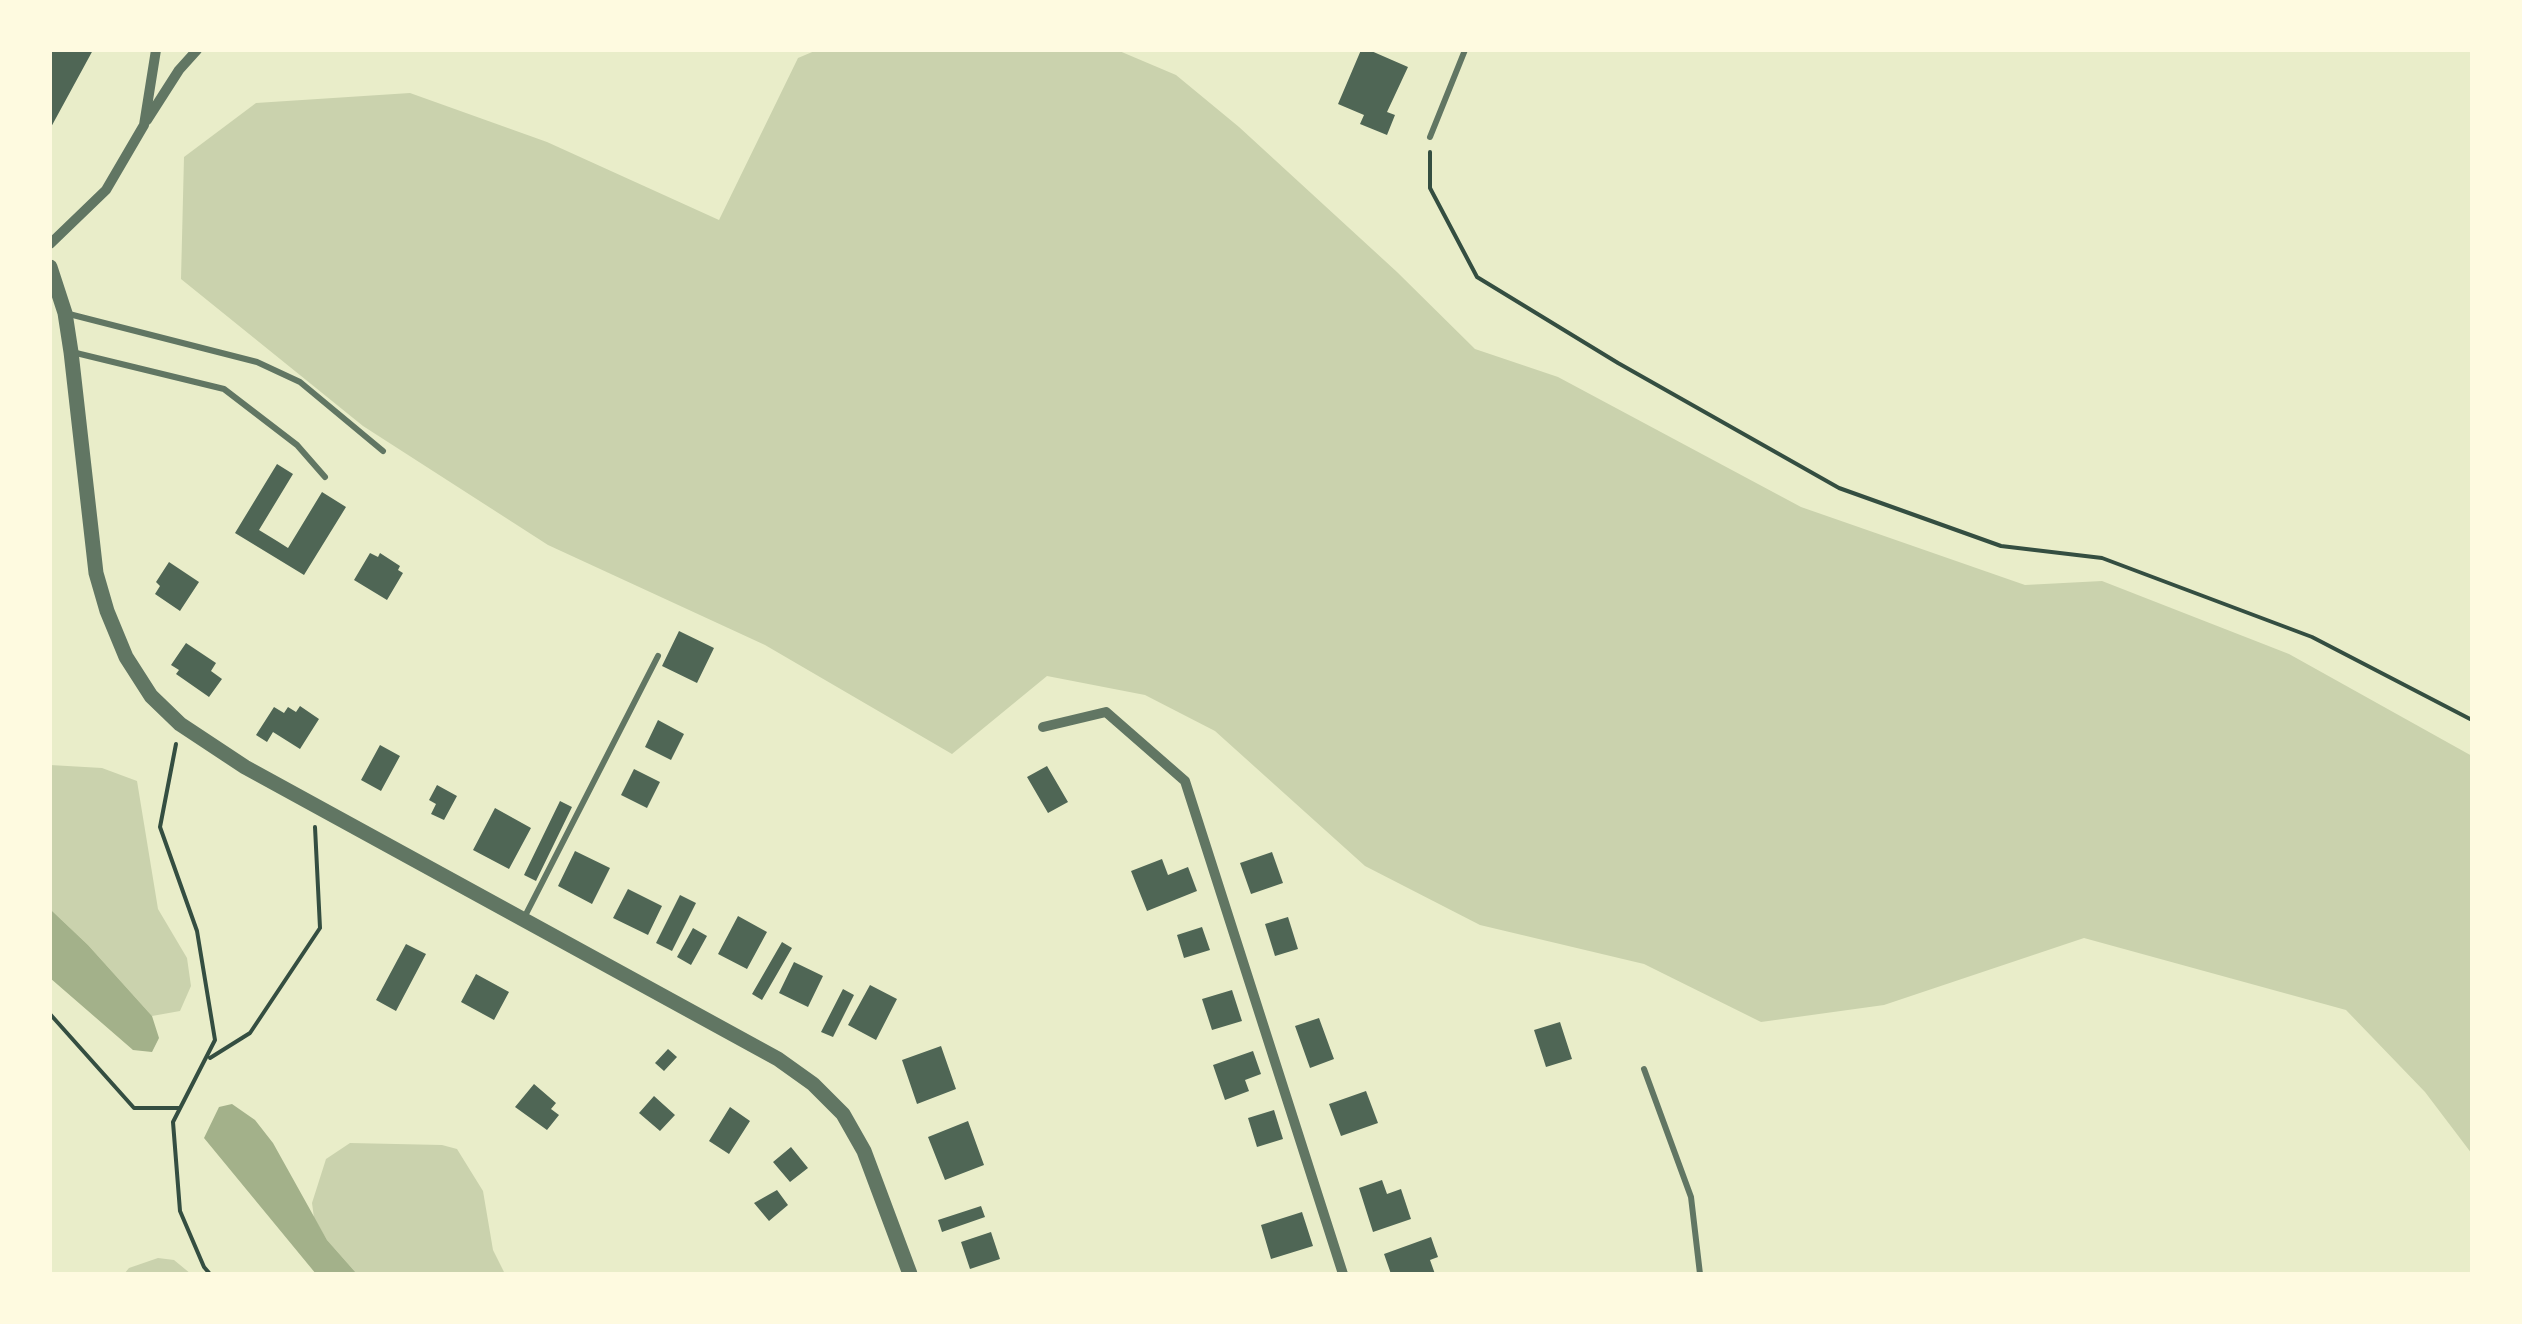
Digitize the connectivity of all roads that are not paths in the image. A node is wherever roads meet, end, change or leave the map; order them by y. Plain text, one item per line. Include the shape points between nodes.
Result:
1 (156, 50) edge
2 (198, 50) edge
3 (1465, 50) edge
4 (144, 126) junction
5 (1430, 137) road end
6 (50, 244) edge
7 (52, 278) edge
8 (65, 313) junction
9 (71, 352) junction
10 (383, 451) dead end
11 (325, 477) dead end
12 (658, 656) dead end
13 (1044, 728) dead end
14 (523, 920) junction
15 (1644, 1069) dead end
16 (910, 1274) edge
17 (1343, 1274) edge
18 (1700, 1274) edge

1 - 4 street
2 - 4 street
3 - 5 lane
4 - 6 street via 106,190
7 - 8 street
8 - 9 street
8 - 10 lane via 256,362 300,382
9 - 11 lane via 224,388 297,445
9 - 14 street via 101,592 126,657 151,696 244,767
12 - 14 lane
13 - 17 street via 1106,712 1186,781
14 - 16 street via 813,1084 864,1151
15 - 18 lane via 1691,1197

